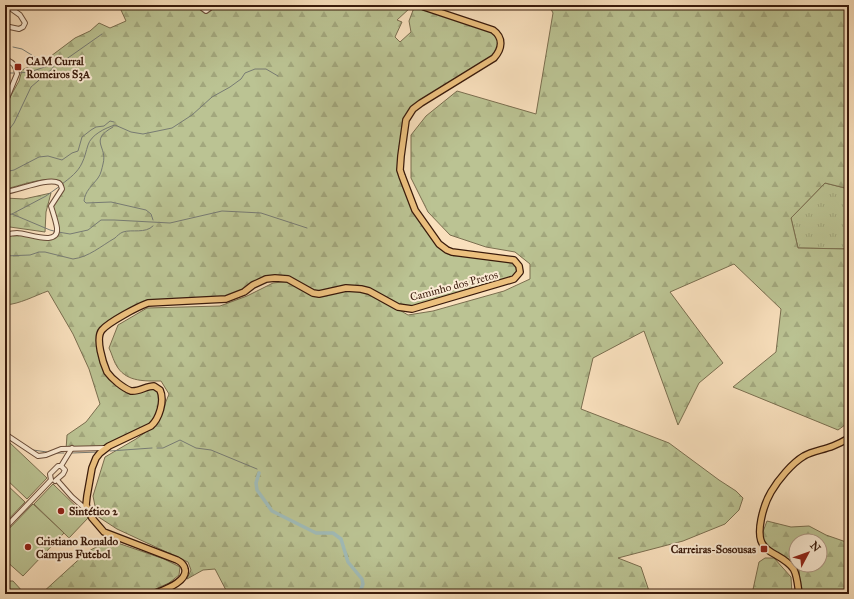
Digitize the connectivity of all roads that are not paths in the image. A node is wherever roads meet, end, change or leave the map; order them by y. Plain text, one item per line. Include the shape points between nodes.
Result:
1 (6, 5) edge
2 (201, 5) edge
3 (214, 5) edge
4 (420, 5) edge
5 (5, 26) edge
6 (5, 60) edge
7 (5, 103) edge
8 (5, 192) edge
9 (5, 235) edge
10 (5, 434) edge
11 (849, 438) edge
12 (72, 448) junction
13 (105, 448) junction
14 (62, 466) junction
15 (51, 480) junction
16 (57, 480) junction
17 (88, 511) junction
18 (5, 528) edge
19 (154, 594) edge
20 (799, 594) edge

1 - 5 street via 20,15 24,22 23,27 19,29
2 - 3 street via 206,11
4 - 13 main road, Caminho dos Pretos via 493,30 500,37 501,43 494,58 421,103 408,114 400,170 404,182 415,210 443,248 452,252 514,260 519,266 518,276 412,309 398,307 361,289 346,288 319,294 288,280 275,278 266,279 226,299 157,302 140,306 102,330 98,337 105,367 115,380 134,392 149,386 160,390 162,398 158,415 156,422 151,426
6 - 7 street via 11,61 17,72
8 - 9 street via 33,184 60,184 60,192 51,206 57,227 56,234 50,238 16,232
10 - 12 street via 38,456
11 - 20 main road via 809,453 799,460 776,484 765,506 759,538 765,548 789,562 794,569
12 - 13 street
12 - 14 street
13 - 17 main road, Caminho dos Pretos via 96,458 92,468 86,500
14 - 15 street via 58,466 50,474
14 - 16 street via 64,471
15 - 16 street
15 - 18 street
16 - 17 street
17 - 19 main road via 104,532 184,564 184,578

